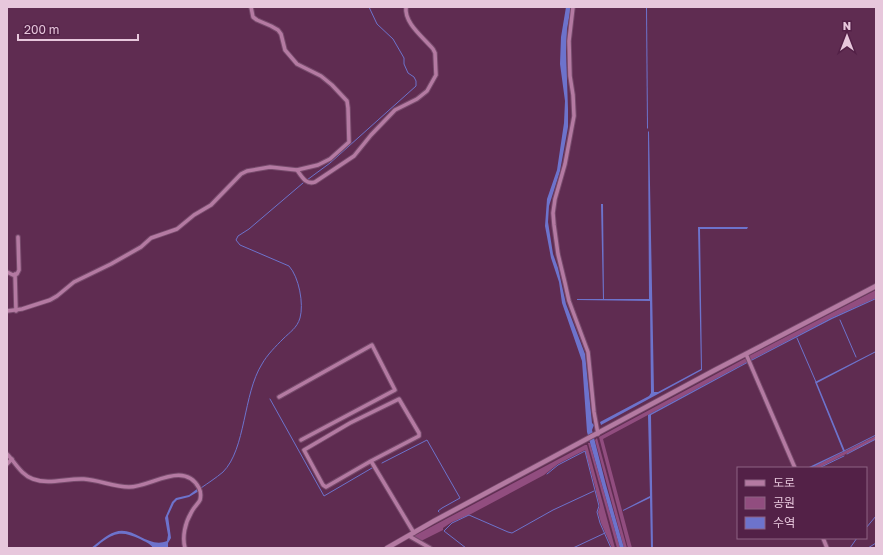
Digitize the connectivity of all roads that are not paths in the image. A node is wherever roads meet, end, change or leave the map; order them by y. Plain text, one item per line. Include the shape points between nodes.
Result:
1 (251, 7) edge
2 (406, 7) edge
3 (573, 7) edge
4 (297, 170) junction
5 (18, 237) dead end
6 (7, 272) edge
7 (15, 274) junction
8 (876, 286) edge
9 (7, 311) edge
10 (16, 311) junction
11 (746, 354) junction
12 (279, 397) dead end
13 (380, 398) junction
14 (385, 405) junction
15 (346, 416) junction
16 (350, 423) junction
17 (313, 434) junction
18 (597, 434) junction
19 (301, 440) dead end
20 (317, 442) junction
21 (7, 454) edge
22 (12, 459) junction
23 (371, 462) junction
24 (7, 464) edge
25 (795, 467) edge
26 (414, 533) junction
27 (409, 536) junction
28 (824, 539) edge
29 (186, 548) edge
30 (388, 548) edge
31 (430, 548) edge
32 (828, 548) edge

1 - 4 street via 253,17 278,30 284,50 296,64 321,76 347,101 349,142 325,162
2 - 4 street via 410,25 435,53 436,75 430,86 418,99 388,115 354,156 315,182 307,182
3 - 18 street via 569,41 574,116 553,213 568,301 588,352
4 - 10 street via 270,167 241,174 211,205 177,229 151,238 142,247 74,282 50,300
5 - 7 street via 20,266
6 - 7 street
7 - 10 street
8 - 11 main road
9 - 10 street
11 - 18 main road
11 - 25 street
12 - 13 street via 372,346 395,390
13 - 14 street
13 - 15 street
14 - 16 street
14 - 23 street via 396,399 401,400 419,436
15 - 16 street
15 - 17 street
16 - 20 street
17 - 19 street
17 - 20 street
18 - 26 main road
20 - 23 street via 304,450 324,487
21 - 22 street
22 - 24 street
22 - 29 street via 24,475 40,481 85,479 129,487 144,485 168,476 187,476 201,494 188,519 184,537
23 - 26 street
26 - 27 main road
27 - 30 main road
27 - 31 street
28 - 32 street

